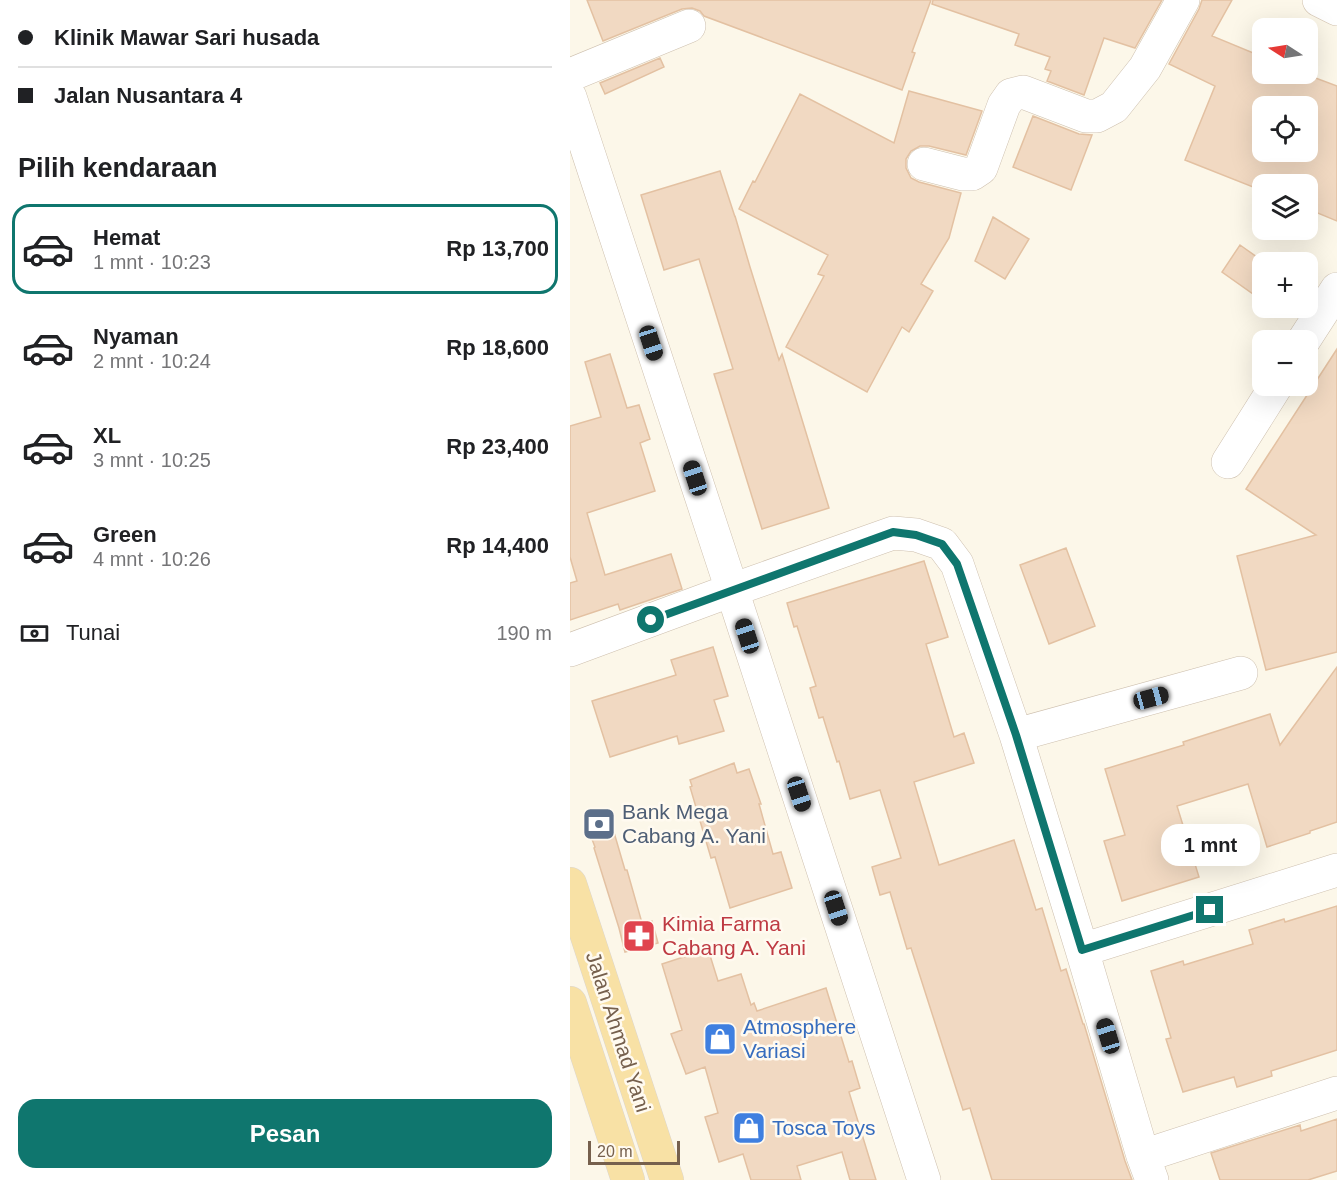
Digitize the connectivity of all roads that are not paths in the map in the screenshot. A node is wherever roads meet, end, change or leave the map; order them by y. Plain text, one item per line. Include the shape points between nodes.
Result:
1 (1183, 0) edge
2 (1319, 0) edge
3 (1337, 9) edge
4 (689, 26) dead end
5 (570, 75) edge
6 (570, 97) edge
7 (924, 164) dead end
8 (1337, 289) edge
9 (1310, 330) edge
10 (1270, 396) edge
11 (1228, 462) dead end
12 (732, 590) junction
13 (570, 650) edge
14 (1241, 673) dead end
15 (1016, 735) junction
16 (1337, 870) edge
17 (570, 884) edge
18 (1082, 950) junction
19 (570, 1003) edge
20 (1337, 1093) edge
21 (1148, 1168) edge
22 (628, 1180) edge
23 (667, 1180) edge
24 (924, 1180) edge

1 - 7 street via 1145,68 1114,107 1097,116 1086,116 1023,92 1011,95 981,168 963,174
2 - 3 street
4 - 5 street
6 - 12 street
8 - 9 street
10 - 11 street
12 - 13 street
12 - 15 street via 893,532 942,544 957,564
12 - 24 street
14 - 15 street
15 - 18 street
16 - 18 street
17 - 23 main road, Jalan Ahmad Yani
18 - 21 street
19 - 22 main road, Jalan Ahmad Yani
20 - 21 street

